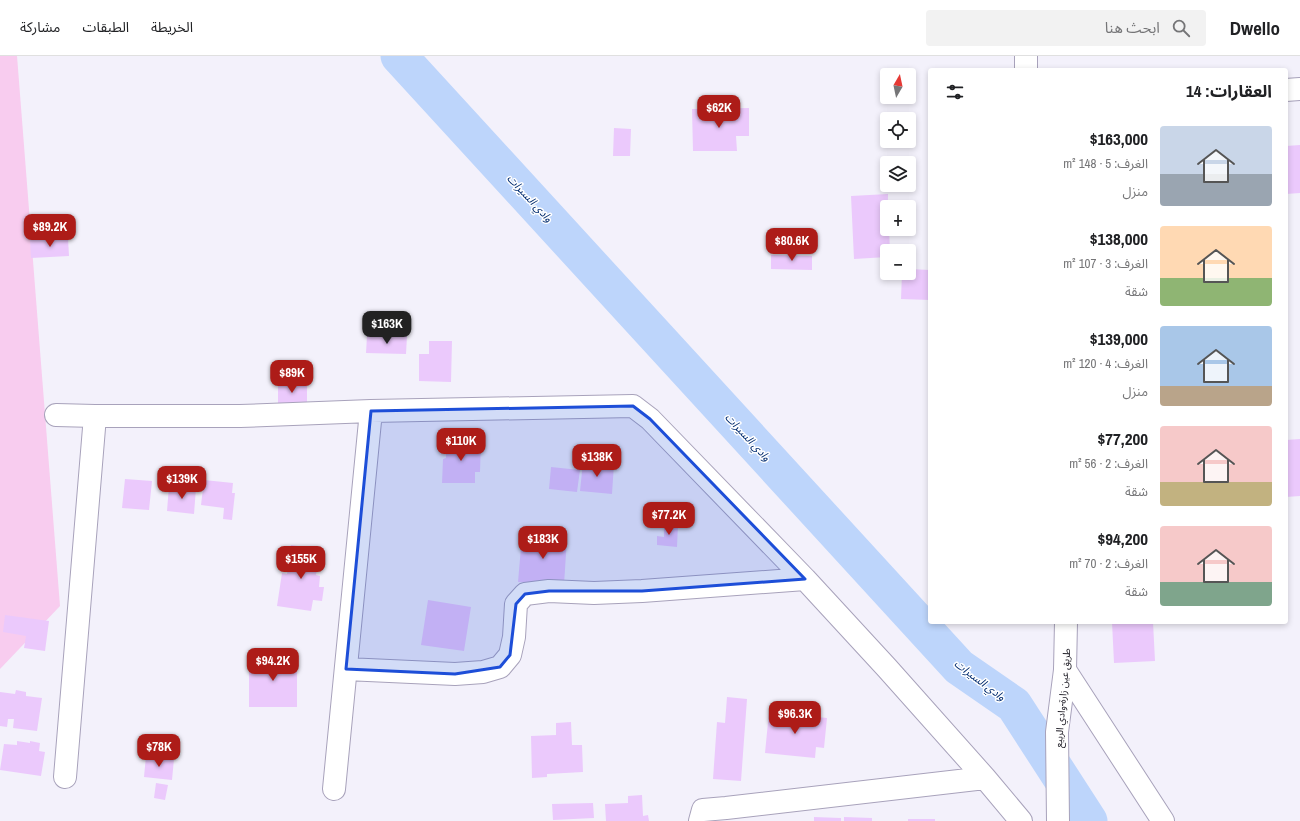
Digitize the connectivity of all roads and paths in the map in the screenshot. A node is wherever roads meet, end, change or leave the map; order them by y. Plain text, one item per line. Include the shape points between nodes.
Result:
1 (1026, 56) edge
2 (1026, 68) edge
3 (1300, 89) edge
4 (1288, 90) edge
5 (371, 411) junction
6 (56, 415) dead end
7 (95, 416) junction
8 (805, 579) junction
9 (1066, 624) edge
10 (346, 669) junction
11 (1066, 670) junction
12 (65, 777) dead end
13 (985, 778) junction
14 (334, 789) dead end
15 (700, 821) edge
16 (1021, 821) edge
17 (1058, 821) edge
18 (1163, 821) edge

1 - 2 street
3 - 4 street
5 - 7 street via 240,416
5 - 8 street via 633,406 650,419
5 - 10 street
6 - 7 street
7 - 12 street
8 - 10 street via 649,590 549,591 525,594 516,604 510,655 500,666 483,672 454,674
8 - 13 street
9 - 11 street, طريق عين زارة-وادي الربيع
10 - 14 street
11 - 17 street, طريق عين زارة-وادي الربيع via 1057,732
11 - 18 street
13 - 15 street via 703,810
13 - 16 street

